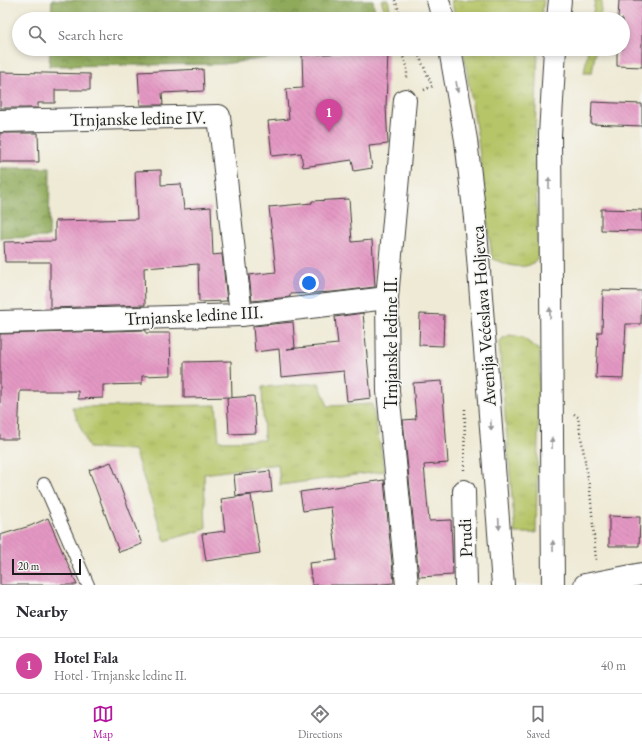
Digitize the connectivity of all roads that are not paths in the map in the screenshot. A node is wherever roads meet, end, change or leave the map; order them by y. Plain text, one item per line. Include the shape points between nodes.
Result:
1 (438, 0) edge
2 (560, 0) edge
3 (441, 12) edge
4 (559, 12) edge
5 (451, 56) edge
6 (555, 56) edge
7 (405, 100) road end
8 (0, 121) edge
9 (387, 298) junction
10 (241, 316) junction
11 (0, 322) edge
12 (44, 484) dead end
13 (464, 491) road end
14 (642, 574) edge
15 (591, 583) edge
16 (88, 585) edge
17 (407, 585) edge
18 (466, 585) edge
19 (503, 585) edge
20 (553, 585) edge

1 - 3 street
2 - 4 street
5 -> 19 street, Avenija Većeslava Holjevca via 466,140 475,218
20 -> 6 street via 550,143
7 - 9 street, Trnjanske ledine II.
8 - 10 street, Trnjanske ledine IV. via 219,116
9 - 10 street, Trnjanske ledine III.
9 - 17 street, Trnjanske ledine II. via 388,391
10 - 11 street, Trnjanske ledine III.
12 - 16 lane
13 - 18 street, Prudi
14 - 15 street

